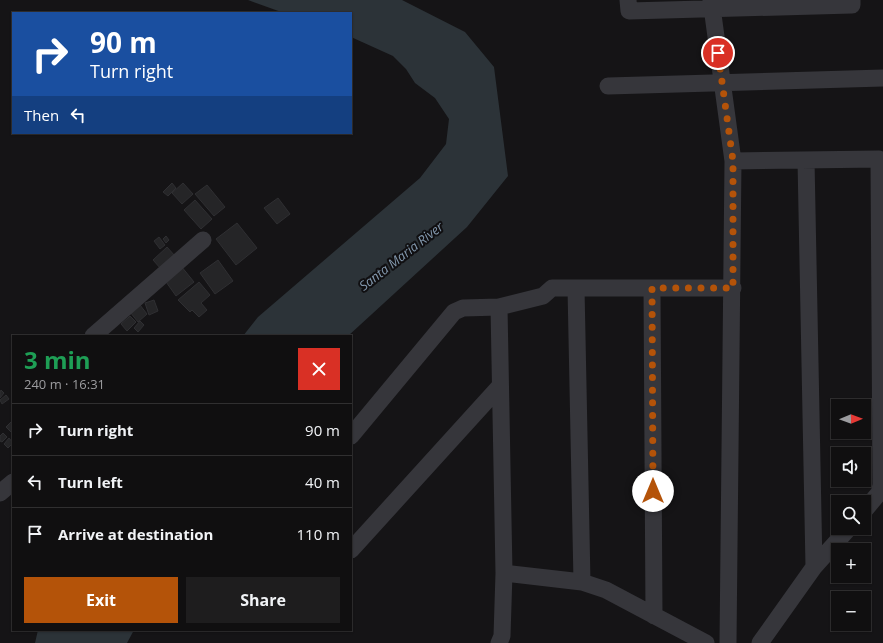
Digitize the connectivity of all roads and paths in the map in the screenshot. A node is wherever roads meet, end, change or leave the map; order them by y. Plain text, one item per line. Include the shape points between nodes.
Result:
1 (628, 0) edge
2 (852, 0) edge
3 (712, 5) edge
4 (883, 78) edge
5 (722, 82) junction
6 (608, 86) dead end
7 (806, 160) junction
8 (733, 161) junction
9 (203, 240) dead end
10 (576, 288) junction
11 (652, 288) junction
12 (733, 288) junction
13 (499, 307) junction
14 (94, 335) edge
15 (500, 386) junction
16 (352, 435) edge
17 (12, 483) edge
18 (0, 493) edge
19 (871, 502) edge
20 (843, 535) edge
21 (352, 549) edge
22 (814, 567) junction
23 (504, 573) junction
24 (582, 582) junction
25 (654, 616) junction
26 (499, 643) edge
27 (706, 643) edge
28 (728, 643) edge
29 (760, 643) edge

1 - 3 street via 629,11
2 - 3 street via 852,5
3 - 5 street
4 - 5 street
5 - 6 street
5 - 8 street
7 - 8 street
7 - 19 street via 879,158 881,485
7 - 22 street
8 - 12 street
9 - 14 street
10 - 11 street
10 - 13 street via 552,288 543,296
10 - 24 street
11 - 12 street
11 - 25 street
12 - 28 street
13 - 15 street
13 - 16 street via 463,308 454,312
15 - 21 street
15 - 23 street
17 - 18 street
20 - 22 street
22 - 29 street
23 - 24 street
23 - 26 street via 502,636
24 - 25 street via 606,590
25 - 27 street

